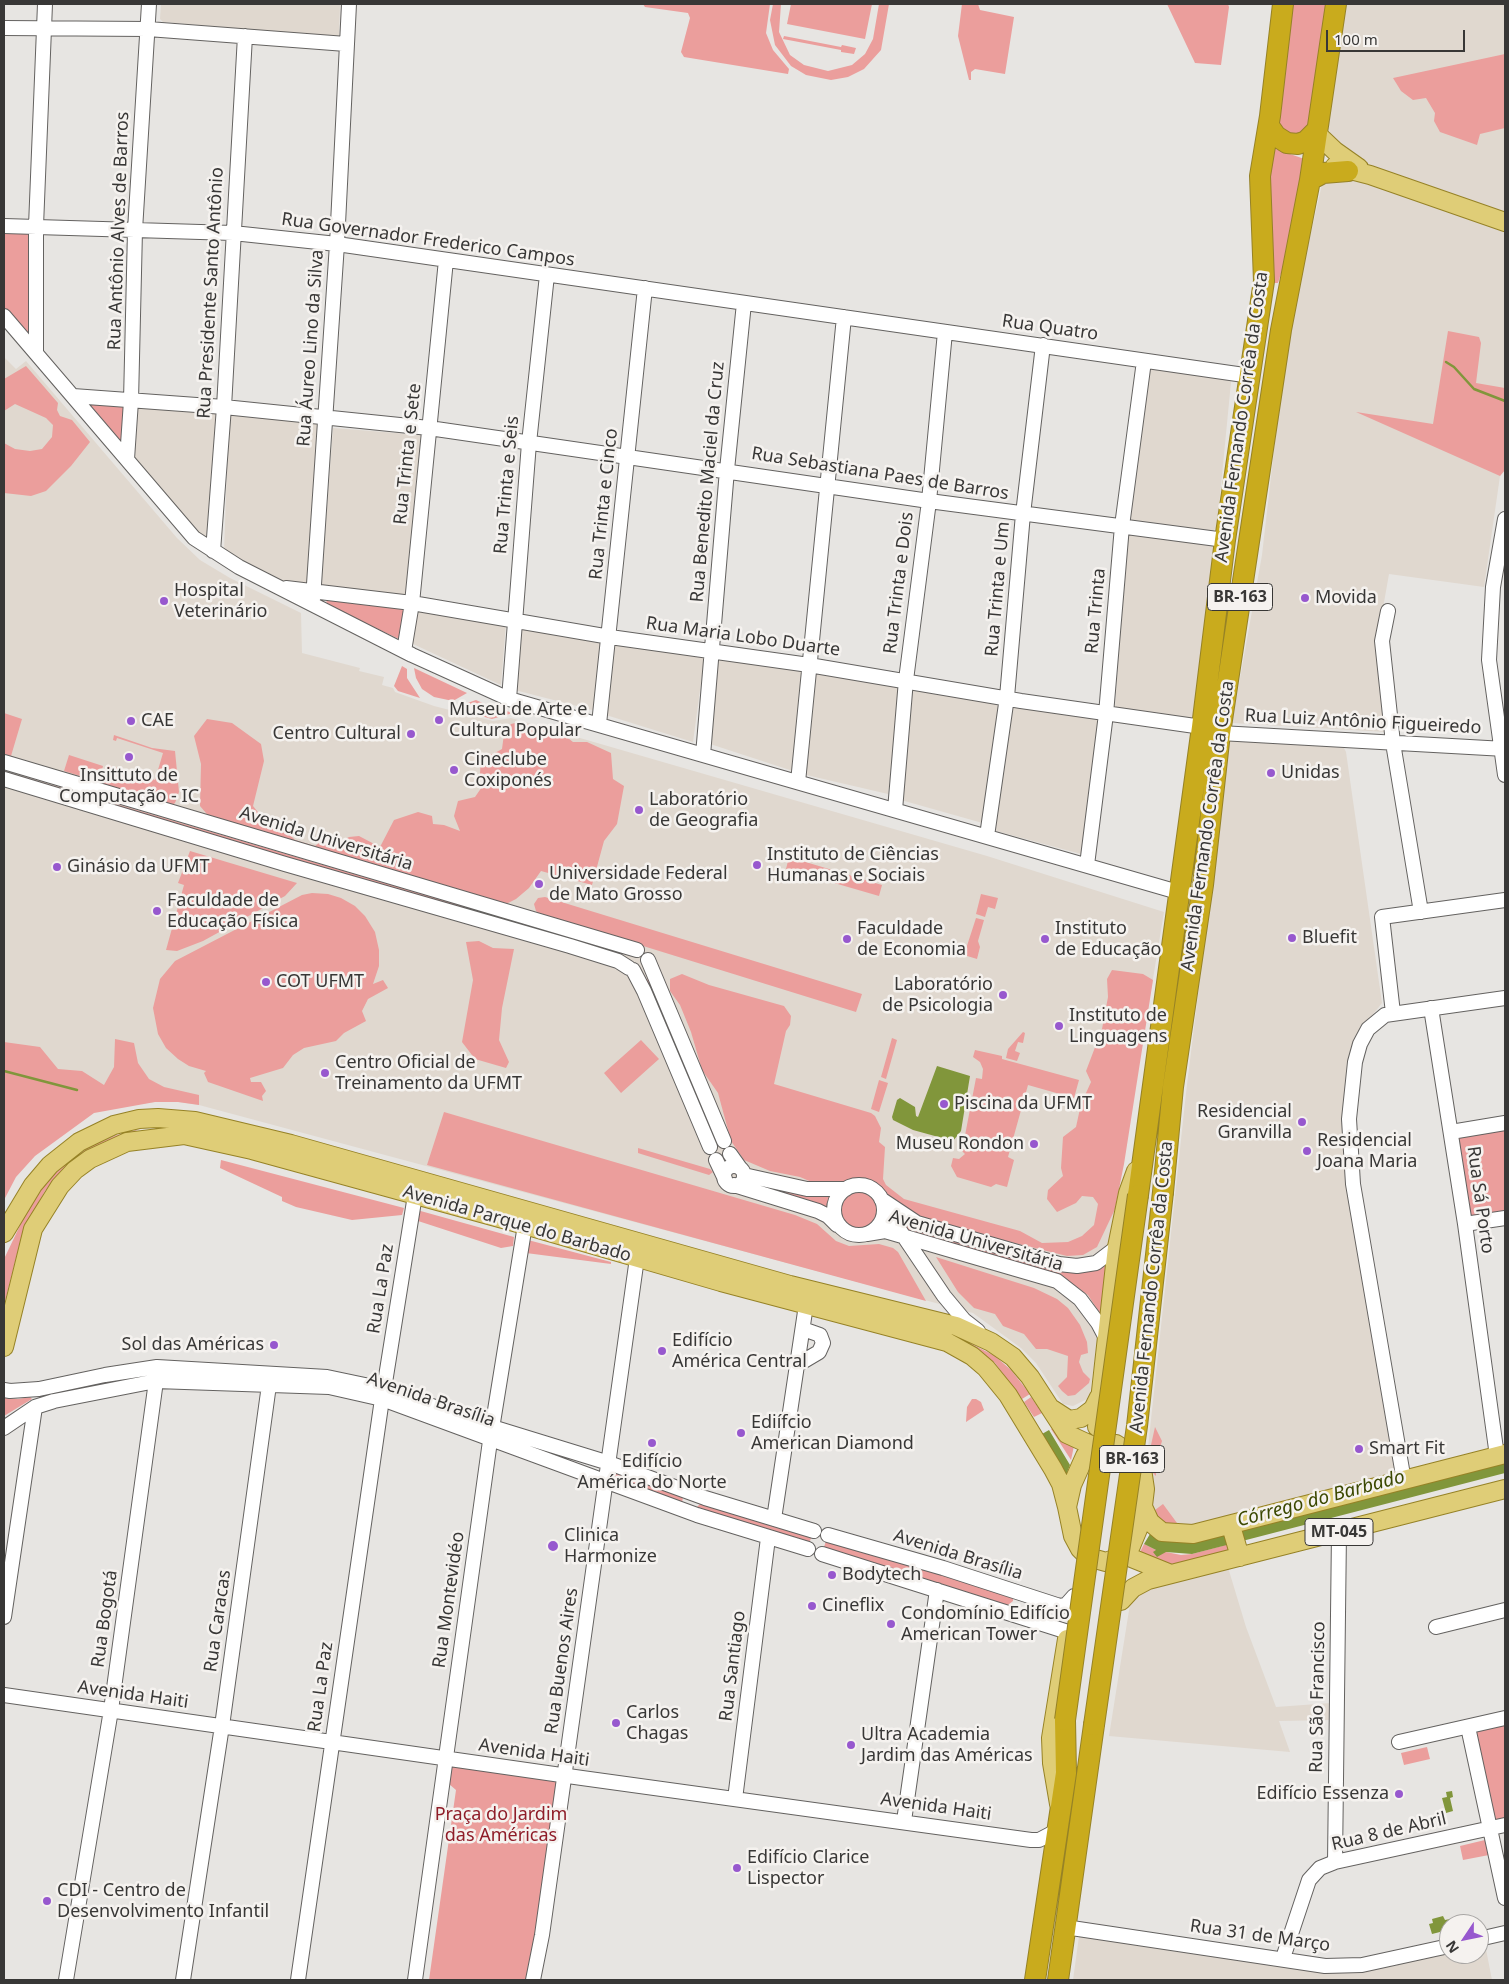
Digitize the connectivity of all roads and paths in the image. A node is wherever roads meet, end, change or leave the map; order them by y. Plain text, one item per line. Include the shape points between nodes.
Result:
1 (45, 4) edge
2 (149, 4) edge
3 (349, 4) edge
4 (1283, 4) edge
5 (1336, 4) edge
6 (4, 28) edge
7 (43, 29) junction
8 (148, 29) junction
9 (245, 36) junction
10 (346, 44) junction
11 (1269, 126) junction
12 (1316, 132) junction
13 (1287, 143) junction
14 (1312, 158) junction
15 (1348, 171) junction
16 (1370, 175) junction
17 (1310, 180) junction
18 (1505, 222) edge
19 (4, 226) edge
20 (36, 226) junction
21 (135, 230) junction
22 (233, 233) junction
23 (337, 244) junction
24 (446, 260) junction
25 (546, 275) junction
26 (645, 288) junction
27 (744, 303) junction
28 (4, 316) edge
29 (844, 317) junction
30 (945, 332) junction
31 (1043, 345) junction
32 (36, 353) junction
33 (1144, 361) junction
34 (1251, 376) junction
35 (73, 396) junction
36 (131, 401) junction
37 (224, 407) junction
38 (326, 417) junction
39 (429, 428) junction
40 (529, 442) junction
41 (628, 456) junction
42 (127, 459) junction
43 (727, 470) junction
44 (827, 486) junction
45 (929, 501) junction
46 (1023, 514) junction
47 (1505, 519) edge
48 (1122, 526) junction
49 (1224, 540) junction
50 (213, 551) junction
51 (278, 587) junction
52 (1499, 588) edge
53 (314, 590) junction
54 (412, 603) junction
55 (312, 605) junction
56 (1388, 611) dead end
57 (515, 621) junction
58 (610, 637) junction
59 (404, 651) junction
60 (711, 651) junction
61 (809, 664) junction
62 (906, 680) junction
63 (1007, 697) junction
64 (509, 699) junction
65 (1106, 714) junction
66 (599, 724) junction
67 (1211, 730) junction
68 (1393, 743) junction
69 (1503, 749) edge
70 (703, 755) junction
71 (4, 762) edge
72 (1505, 775) edge
73 (4, 779) edge
74 (798, 782) junction
75 (895, 810) junction
76 (987, 836) junction
77 (1088, 865) junction
78 (1178, 892) junction
79 (1505, 900) edge
80 (1421, 912) junction
81 (637, 950) junction
82 (1192, 953) junction
83 (648, 960) junction
84 (631, 969) junction
85 (1505, 998) edge
86 (1431, 1008) junction
87 (1393, 1013) junction
88 (1173, 1087) junction
89 (1505, 1123) edge
90 (1451, 1132) junction
91 (724, 1140) dead end
92 (730, 1154) dead end
93 (1143, 1158) junction
94 (742, 1171) junction
95 (730, 1182) junction
96 (846, 1188) junction
97 (415, 1195) junction
98 (883, 1203) junction
99 (1505, 1218) edge
100 (1465, 1224) junction
101 (525, 1225) junction
102 (838, 1225) junction
103 (4, 1233) edge
104 (867, 1234) junction
105 (905, 1237) junction
106 (1117, 1247) junction
107 (637, 1258) junction
108 (944, 1296) junction
109 (806, 1304) junction
110 (927, 1318) junction
111 (802, 1329) junction
112 (1107, 1340) junction
113 (991, 1342) junction
114 (4, 1347) edge
115 (797, 1365) junction
116 (292, 1379) junction
117 (156, 1381) junction
118 (269, 1385) junction
119 (4, 1390) edge
120 (383, 1394) junction
121 (1100, 1397) junction
122 (35, 1407) junction
123 (1050, 1408) junction
124 (1500, 1420) edge
125 (4, 1428) edge
126 (491, 1434) junction
127 (1094, 1446) junction
128 (1501, 1455) edge
129 (609, 1463) junction
130 (1142, 1469) junction
131 (1404, 1481) junction
132 (607, 1482) junction
133 (1505, 1489) edge
134 (683, 1491) junction
135 (705, 1498) junction
136 (1069, 1500) junction
137 (681, 1509) junction
138 (697, 1515) junction
139 (1143, 1516) junction
140 (774, 1519) junction
141 (1232, 1529) junction
142 (814, 1531) dead end
143 (1339, 1532) junction
144 (828, 1535) dead end
145 (768, 1538) junction
146 (1077, 1544) junction
147 (808, 1549) dead end
148 (1127, 1551) junction
149 (822, 1554) dead end
150 (1239, 1554) junction
151 (1172, 1574) junction
152 (938, 1590) junction
153 (1014, 1592) junction
154 (1074, 1596) junction
155 (1121, 1601) junction
156 (1505, 1610) edge
157 (1006, 1612) junction
158 (4, 1617) edge
159 (1436, 1627) dead end
160 (1068, 1632) junction
161 (4, 1695) edge
162 (111, 1710) junction
163 (1505, 1718) edge
164 (222, 1726) junction
165 (1468, 1727) junction
166 (332, 1742) junction
167 (1399, 1742) dead end
168 (445, 1759) junction
169 (564, 1776) junction
170 (1085, 1783) junction
171 (735, 1799) junction
172 (904, 1821) junction
173 (1059, 1822) junction
174 (1505, 1825) edge
175 (1490, 1828) junction
176 (1334, 1862) junction
177 (1505, 1898) edge
178 (1065, 1926) junction
179 (1505, 1933) edge
180 (1489, 1937) edge
181 (1439, 1948) edge
182 (1282, 1958) junction
183 (66, 1980) edge
184 (183, 1980) edge
185 (298, 1980) edge
186 (415, 1980) edge
187 (533, 1980) edge
188 (1035, 1980) edge
189 (1058, 1980) edge

1 - 7 street
2 - 8 street, Rua Antônio Alves de Barros
3 - 10 street, Rua Áureo Lino da Silva
4 - 11 highway, Avenida Fernando Corrêa da Costa / BR-163
5 - 12 highway, Avenida Fernando Corrêa da Costa / BR-163
6 - 7 street
7 - 8 street
7 - 20 street
8 - 9 street
8 - 21 street, Rua Antônio Alves de Barros
9 - 10 street
9 - 22 street, Rua Presidente Santo Antônio
10 - 23 street, Rua Áureo Lino da Silva
11 - 13 highway
11 - 34 highway, Avenida Fernando Corrêa da Costa / BR-163 via 1260,176 1264,281
12 - 13 highway via 1306,141
12 - 14 highway, Avenida Fernando Corrêa da Costa / BR-163
12 - 16 main road via 1335,151
13 - 14 highway
14 - 15 main road
14 - 17 highway, Avenida Fernando Corrêa da Costa / BR-163
15 - 16 main road
15 - 17 highway via 1323,173
16 - 18 main road
17 - 67 highway, Avenida Fernando Corrêa da Costa / BR-163
19 - 20 street, Rua Governador Frederico Campos
20 - 21 street, Rua Governador Frederico Campos
20 - 32 street
21 - 22 street, Rua Governador Frederico Campos
21 - 36 street, Rua Antônio Alves de Barros
22 - 23 street, Rua Governador Frederico Campos
22 - 37 street, Rua Presidente Santo Antônio
23 - 24 street, Rua Governador Frederico Campos
23 - 38 street, Rua Áureo Lino da Silva
24 - 25 street, Rua Governador Frederico Campos
24 - 39 street, Rua Trinta e Sete
25 - 26 street, Rua Governador Frederico Campos
25 - 40 street, Rua Trinta e Seis
26 - 27 street, Rua Governador Frederico Campos
26 - 41 street, Rua Trinta e Cinco
27 - 29 street, Rua Governador Frederico Campos
27 - 43 street, Rua Benedito Maciel da Cruz
28 - 32 street
29 - 30 street, Rua Quatro
29 - 44 street
30 - 31 street, Rua Quatro
30 - 45 street, Rua Trinta e Dois
31 - 33 street, Rua Quatro
31 - 46 street, Rua Trinta e Um
32 - 35 street
33 - 34 street, Rua Quatro
33 - 48 street, Rua Trinta
34 - 49 highway, Avenida Fernando Corrêa da Costa / BR-163
35 - 36 street, Rua Sebastiana Paes de Barros
35 - 42 street
36 - 37 street, Rua Sebastiana Paes de Barros
36 - 42 street, Rua Antônio Alves de Barros
37 - 38 street, Rua Sebastiana Paes de Barros
37 - 50 street, Rua Presidente Santo Antônio
38 - 39 street, Rua Sebastiana Paes de Barros
38 - 53 street, Rua Áureo Lino da Silva
39 - 40 street, Rua Sebastiana Paes de Barros
39 - 54 street, Rua Trinta e Sete
40 - 41 street, Rua Sebastiana Paes de Barros
40 - 57 street, Rua Trinta e Seis
41 - 43 street, Rua Sebastiana Paes de Barros
41 - 58 street, Rua Trinta e Cinco
42 - 50 street via 194,538
43 - 44 street, Rua Sebastiana Paes de Barros
43 - 60 street, Rua Benedito Maciel da Cruz
44 - 45 street, Rua Sebastiana Paes de Barros
44 - 61 street
45 - 46 street, Rua Sebastiana Paes de Barros
45 - 62 street, Rua Trinta e Dois
46 - 48 street, Rua Sebastiana Paes de Barros
46 - 63 street, Rua Trinta e Um
47 - 52 street
48 - 49 street, Rua Sebastiana Paes de Barros
48 - 65 street, Rua Trinta
49 - 67 highway, Avenida Fernando Corrêa da Costa / BR-163
50 - 51 street
51 - 53 street, Rua Maria Lobo Duarte
51 - 55 street
52 - 69 street via 1489,660
53 - 54 street, Rua Maria Lobo Duarte
53 - 55 street, Rua Áureo Lino da Silva
54 - 57 street, Rua Maria Lobo Duarte
54 - 59 street, Rua Trinta e Sete
55 - 59 street
56 - 68 street via 1382,641
57 - 58 street, Rua Maria Lobo Duarte
57 - 64 street, Rua Trinta e Seis
58 - 60 street, Rua Maria Lobo Duarte
58 - 66 street, Rua Trinta e Cinco
59 - 64 street
60 - 61 street, Rua Maria Lobo Duarte
60 - 70 street, Rua Benedito Maciel da Cruz
61 - 62 street, Rua Maria Lobo Duarte
61 - 74 street
62 - 63 street, Rua Maria Lobo Duarte
62 - 75 street, Rua Trinta e Dois
63 - 65 street, Rua Maria Lobo Duarte
63 - 76 street, Rua Trinta e Um
64 - 66 street
65 - 67 street, Rua Maria Lobo Duarte
65 - 77 street, Rua Trinta
66 - 70 street
67 - 68 street, Rua Luiz Antônio Figueiredo
67 - 78 highway, Avenida Fernando Corrêa da Costa / BR-163
67 - 82 highway, Avenida Fernando Corrêa da Costa / BR-163 via 1203,885
68 - 69 street, Rua Luiz Antônio Figueiredo
68 - 80 street
69 - 72 street
70 - 74 street
71 - 81 street, Avenida Universitária
73 - 84 street, Avenida Universitária via 570,946 618,961
74 - 75 street
75 - 76 street
76 - 77 street
77 - 78 street
78 - 82 highway via 1189,900 1191,906 1187,941
78 - 93 highway, Avenida Fernando Corrêa da Costa / BR-163
79 - 80 street
80 - 87 street via 1382,917
81 - 83 street, Avenida Universitária via 645,953
81 - 84 street via 627,959
82 - 88 highway, Avenida Fernando Corrêa da Costa / BR-163
83 - 84 street via 641,971
83 - 91 street, Avenida Universitária
84 - 95 street via 644,991 713,1154
85 - 86 street
86 - 87 street
86 - 90 street, Rua Sá Porto
87 - 131 street via 1376,1020 1360,1044 1351,1083 1348,1119 1356,1203
88 - 130 main road, Avenida Fernando Corrêa da Costa via 1176,1133 1173,1178 1142,1445
88 - 170 highway, Avenida Fernando Corrêa da Costa / BR-163, bridge via 1137,1426
89 - 90 street
90 - 100 street, Rua Sá Porto
92 - 94 street
93 - 106 main road, Avenida Fernando Corrêa da Costa via 1128,1193
93 - 173 highway, Avenida Fernando Corrêa da Costa / BR-163, bridge via 1066,1720 1066,1773
94 - 95 street via 742,1181
94 - 96 street, Avenida Universitária via 807,1189
95 - 102 street, Avenida Universitária via 818,1211
96 - 98 street, Avenida Universitária via 861,1185 870,1188
96 - 102 street via 839,1194 833,1209
97 - 101 main road, Avenida Parque do Barbado
97 - 114 main road, Avenida Parque do Barbado via 184,1135 127,1142 90,1159 75,1170 46,1206 27,1248
97 - 120 street, Rua La Paz
98 - 104 street, Avenida Universitária via 880,1224
98 - 105 street
98 - 106 street, Avenida Universitária via 917,1223 1059,1264 1096,1263
99 - 100 street
100 - 124 street, Rua Sá Porto
101 - 107 main road, Avenida Parque do Barbado
101 - 126 street, Rua Montevidéo
102 - 104 street, Avenida Universitária via 851,1235
103 - 110 main road, Avenida Parque do Barbado via 33,1184 50,1165 79,1142 114,1125 139,1119 188,1121 291,1144 762,1277
104 - 105 street, Avenida Universitária via 885,1231
105 - 108 street
105 - 112 street, Avenida Universitária via 1066,1286 1090,1311
106 - 112 main road, Avenida Fernando Corrêa da Costa
107 - 109 main road, Avenida Parque do Barbado
107 - 129 street, Rua Buenos Aires
108 - 110 street via 939,1311
108 - 113 street via 964,1320
109 - 111 street
109 - 136 main road, Avenida Parque do Barbado via 947,1342 972,1356 997,1380 1016,1406
110 - 113 main road, Avenida Parque do Barbado via 974,1332
111 - 115 street
111 - 115 street via 820,1335 823,1343 819,1352
112 - 121 main road, Avenida Fernando Corrêa da Costa
113 - 123 main road, Avenida Parque do Barbado via 1022,1367
115 - 140 street
116 - 118 street, Avenida Brasília
116 - 119 street, Avenida Brasília via 157,1367 39,1389
116 - 120 street, Avenida Brasília via 329,1388
117 - 118 street, Avenida Brasília
117 - 122 street, Avenida Brasília
117 - 162 street, Rua Bogotá
118 - 164 street, Rua Caracas
120 - 126 street, Avenida Brasília
120 - 166 street, Rua La Paz
121 - 123 main road via 1093,1409 1081,1418 1069,1420
121 - 127 main road, Avenida Fernando Corrêa da Costa
122 - 125 street, Avenida Brasília
122 - 158 street
123 - 127 main road, Avenida Parque do Barbado via 1067,1434
124 - 128 street, Rua Sá Porto
126 - 129 street, Avenida Brasília
126 - 132 street, Avenida Brasília
126 - 168 street, Rua Montevidéo
127 - 130 main road via 1109,1443 1123,1447
127 - 136 main road via 1077,1472
128 - 131 main road, MT-045
129 - 132 street, Rua Buenos Aires
129 - 134 street, Avenida Brasília
130 - 139 main road via 1145,1490
131 - 141 main road, MT-045
132 - 137 street, Avenida Brasília
132 - 169 street, Rua Buenos Aires
133 - 143 main road, MT-045
134 - 135 street, Avenida Brasília
134 - 137 street via 685,1502
135 - 138 street via 693,1505
135 - 140 street, Avenida Brasília
136 - 146 main road
137 - 138 street, Avenida Brasília
138 - 145 street, Avenida Brasília
139 - 141 main road, MT-045 via 1162,1532 1193,1534
139 - 148 main road
140 - 142 street, Avenida Brasília
141 - 150 main road
143 - 150 main road, MT-045
143 - 176 street, Rua São Francisco
144 - 153 street, Avenida Brasília
145 - 147 street, Avenida Brasília
145 - 171 street, Rua Santiago
146 - 148 main road via 1094,1560 1110,1561
146 - 154 main road, Avenida Fernando Corrêa da Costa
148 - 151 main road
148 - 155 main road, Avenida Fernando Corrêa da Costa
149 - 152 street
150 - 151 main road, MT-045
151 - 155 main road, MT-045 via 1132,1588
152 - 157 street
152 - 172 street
153 - 154 street, Avenida Brasília via 1060,1606 1066,1605
153 - 157 street via 1019,1606
154 - 160 main road, Avenida Fernando Corrêa da Costa
155 - 170 main road, Avenida Fernando Corrêa da Costa via 1100,1740
156 - 159 street
157 - 160 street
160 - 173 main road, Avenida Fernando Corrêa da Costa via 1051,1738
161 - 162 street, Avenida Haiti
162 - 164 street, Avenida Haiti
162 - 183 street, Rua Bogotá
163 - 165 street
164 - 166 street, Avenida Haiti
164 - 184 street, Rua Caracas
165 - 167 street
165 - 175 street
166 - 168 street, Avenida Haiti
166 - 185 street, Rua La Paz
168 - 169 street, Avenida Haiti
168 - 186 street, Rua Montevidéo
169 - 171 street, Avenida Haiti
169 - 187 street, Rua Buenos Aires
170 - 178 highway, Avenida Fernando Corrêa da Costa / BR-163
171 - 172 street, Avenida Haiti
172 - 173 street, Avenida Haiti via 1039,1840
173 - 188 highway, Avenida Fernando Corrêa da Costa / BR-163
174 - 175 street, Rua 8 de Abril
175 - 176 street, Rua 8 de Abril
175 - 177 street
176 - 182 street, Rua 8 de Abril via 1320,1868 1311,1877
178 - 182 street, Rua 31 de Março
178 - 189 highway, Avenida Fernando Corrêa da Costa / BR-163
179 - 180 street
181 - 182 street, Rua 31 de Março via 1349,1966 1325,1966

